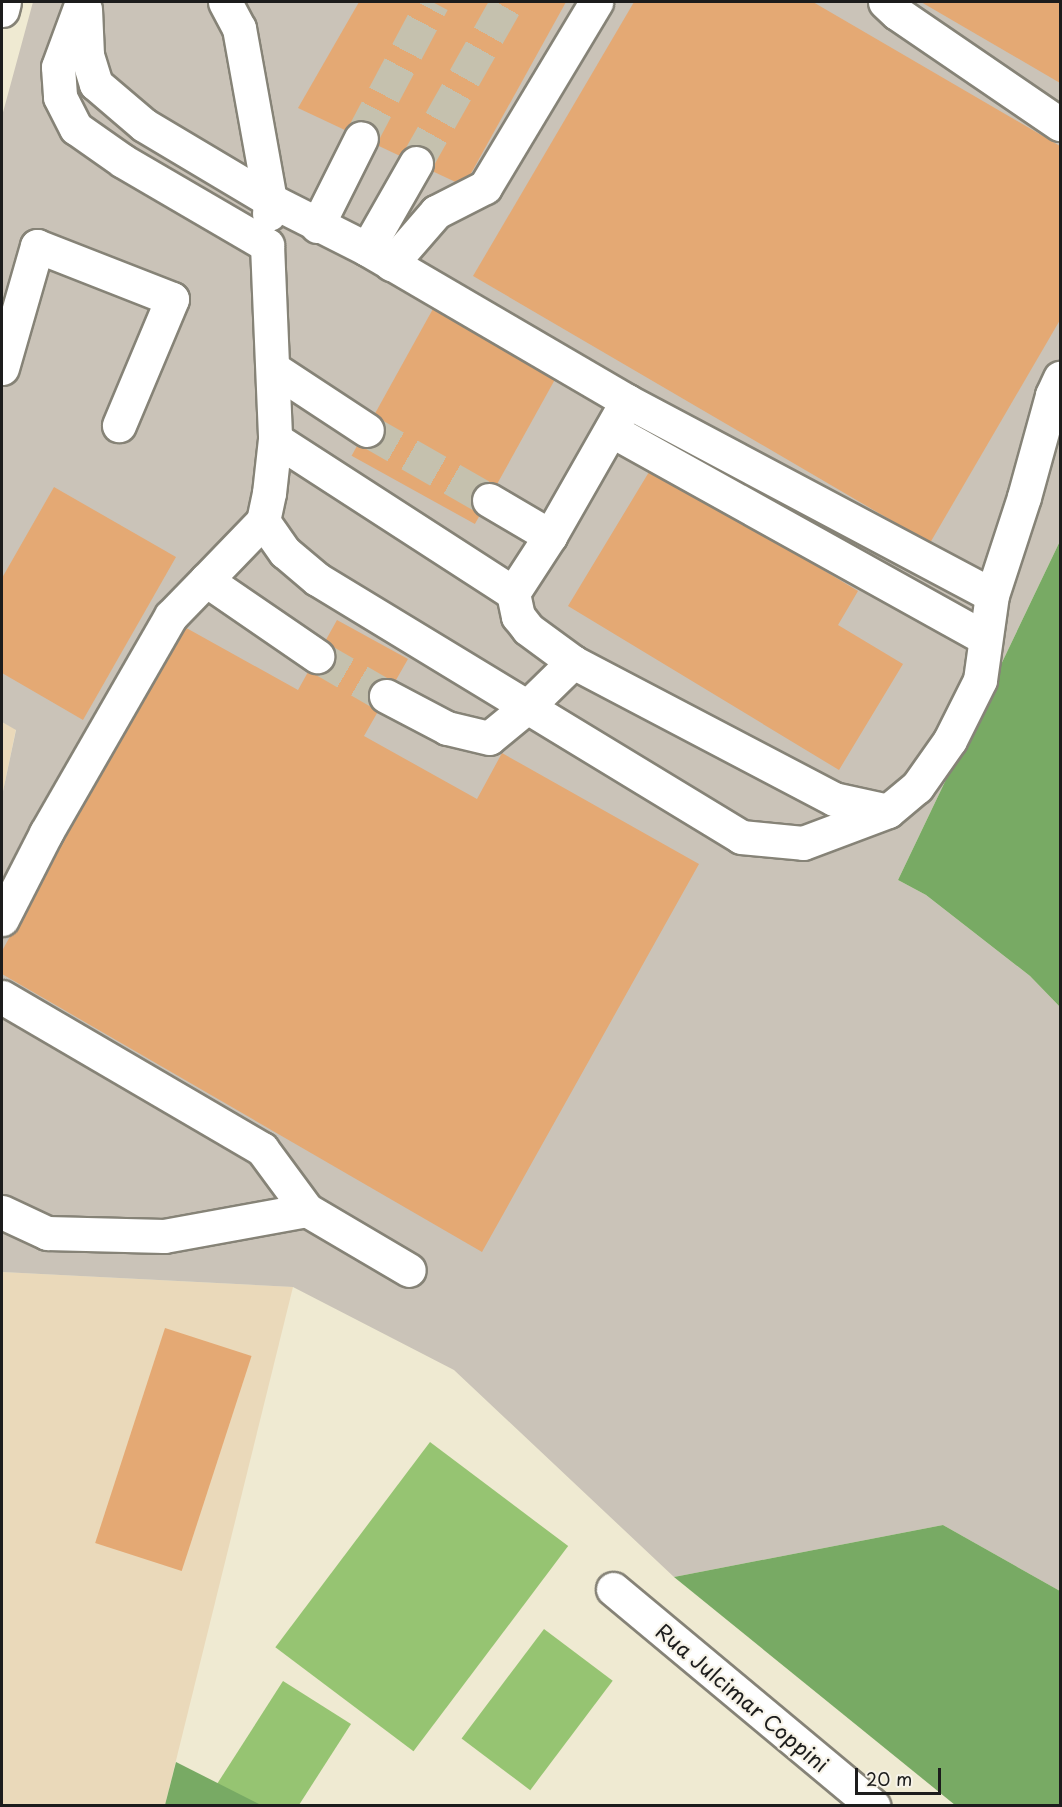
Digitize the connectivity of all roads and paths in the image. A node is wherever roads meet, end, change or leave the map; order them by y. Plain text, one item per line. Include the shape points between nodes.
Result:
1 (4, 2) edge
2 (84, 2) edge
3 (225, 2) edge
4 (596, 2) edge
5 (885, 2) edge
6 (2, 10) edge
7 (1060, 124) edge
8 (361, 138) tunnel mouth
9 (416, 163) tunnel mouth
10 (270, 200) junction
11 (317, 226) junction
12 (267, 245) junction
13 (379, 256) junction
14 (2, 368) edge
15 (274, 369) junction
16 (1060, 378) edge
17 (627, 401) junction
18 (119, 425) dead end
19 (367, 430) tunnel mouth
20 (611, 430) junction
21 (275, 439) junction
22 (489, 500) tunnel mouth
23 (263, 522) junction
24 (550, 536) junction
25 (206, 579) junction
26 (513, 593) junction
27 (992, 595) junction
28 (984, 638) junction
29 (317, 656) tunnel mouth
30 (573, 662) junction
31 (386, 696) tunnel mouth
32 (528, 706) junction
33 (888, 811) junction
34 (2, 919) edge
35 (2, 997) edge
36 (307, 1210) junction
37 (2, 1212) edge
38 (409, 1270) dead end
39 (613, 1590) dead end
40 (873, 1806) edge

1 - 6 street
2 - 10 street via 87,55 96,84 144,125
2 - 12 street via 58,67 60,97 76,128 123,161
3 - 10 street via 238,28
4 - 13 street via 485,187 436,212
5 - 7 street
8 - 11 street
9 - 13 street
10 - 11 street
10 - 12 street
11 - 13 street
12 - 15 street
13 - 17 street
14 - 18 street via 38,246 172,299
15 - 19 street
15 - 21 street
16 - 27 street
17 - 20 street
17 - 27 street
20 - 24 street
20 - 28 street
21 - 23 street
21 - 26 street
22 - 24 street
23 - 25 street
23 - 32 street via 285,552 317,579
24 - 26 street
25 - 29 street
25 - 34 street via 171,616 46,833
26 - 30 street via 518,616 528,629
27 - 28 street
28 - 33 street via 980,681 950,740 917,787
30 - 32 street
30 - 33 street via 834,799
31 - 32 street via 447,728 489,738
32 - 33 street via 741,837 803,843
35 - 36 street via 262,1149
36 - 37 street via 164,1236 47,1233
36 - 38 street
39 - 40 street, Rua Julcimar Coppini

